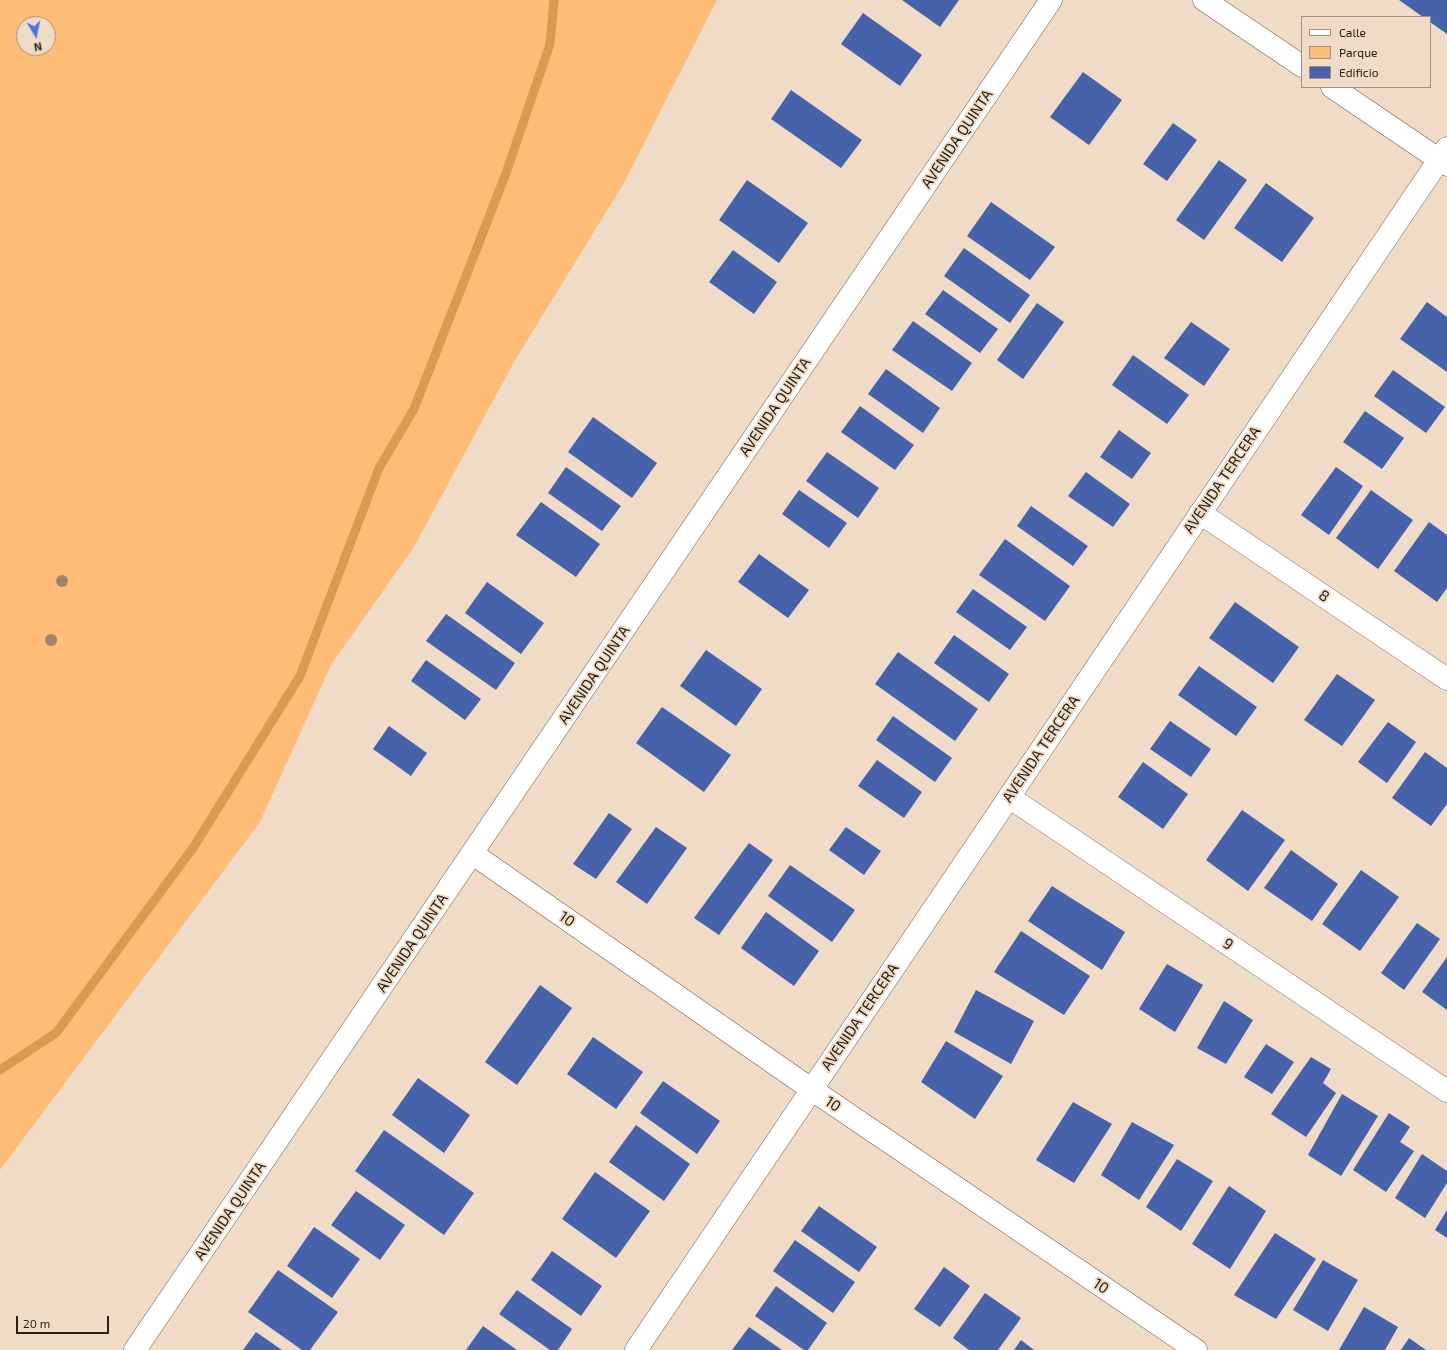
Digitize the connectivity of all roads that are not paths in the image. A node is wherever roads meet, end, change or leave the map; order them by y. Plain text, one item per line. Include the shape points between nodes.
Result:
1 (1051, 0) edge
2 (1204, 0) edge
3 (1301, 65) edge
4 (1334, 88) edge
5 (1444, 158) edge
6 (1200, 513) junction
7 (1447, 678) edge
8 (1009, 797) junction
9 (473, 854) junction
10 (811, 1089) junction
11 (1447, 1091) edge
12 (136, 1350) edge
13 (636, 1350) edge
14 (1196, 1350) edge

1 - 9 street, AVENIDA QUINTA
2 - 3 street
4 - 5 street
5 - 6 street, AVENIDA TERCERA
6 - 7 street, 8
6 - 8 street, AVENIDA TERCERA
8 - 10 street, AVENIDA TERCERA
8 - 11 street, 9
9 - 10 street, 10
9 - 12 street, AVENIDA QUINTA
10 - 13 street, AVENIDA TERCERA
10 - 14 street, 10

